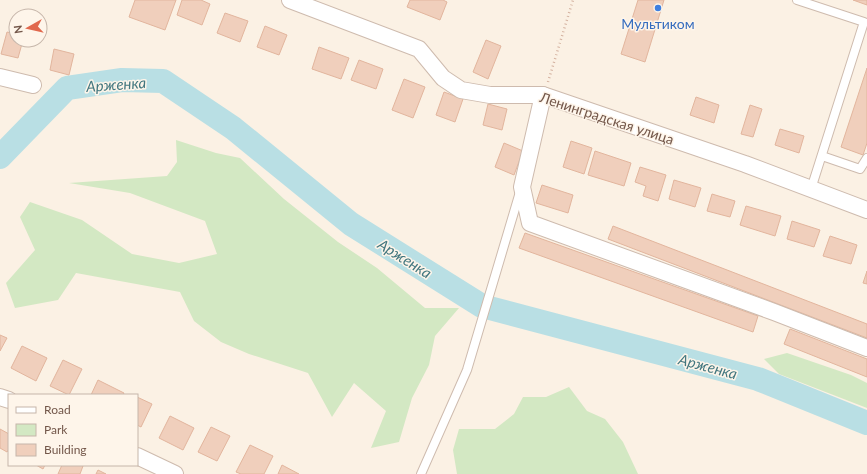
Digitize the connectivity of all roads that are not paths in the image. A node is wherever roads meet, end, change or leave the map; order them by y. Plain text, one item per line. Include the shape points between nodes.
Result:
1 (290, 0) edge
2 (796, 0) edge
3 (0, 77) edge
4 (33, 85) dead end
5 (543, 95) junction
6 (822, 156) junction
7 (867, 158) edge
8 (522, 187) junction
9 (811, 189) junction
10 (867, 210) edge
11 (867, 348) edge
12 (138, 456) edge
13 (175, 474) edge
14 (421, 474) edge

1 - 5 street, Ленинградская улица via 420,49 444,78 461,90 490,95
2 - 6 lane via 864,22
3 - 4 street
5 - 8 street
5 - 9 street, Ленинградская улица
6 - 7 lane via 860,170
6 - 9 lane
8 - 11 street via 530,223
8 - 14 lane via 467,370
9 - 10 street, Ленинградская улица
12 - 13 street

